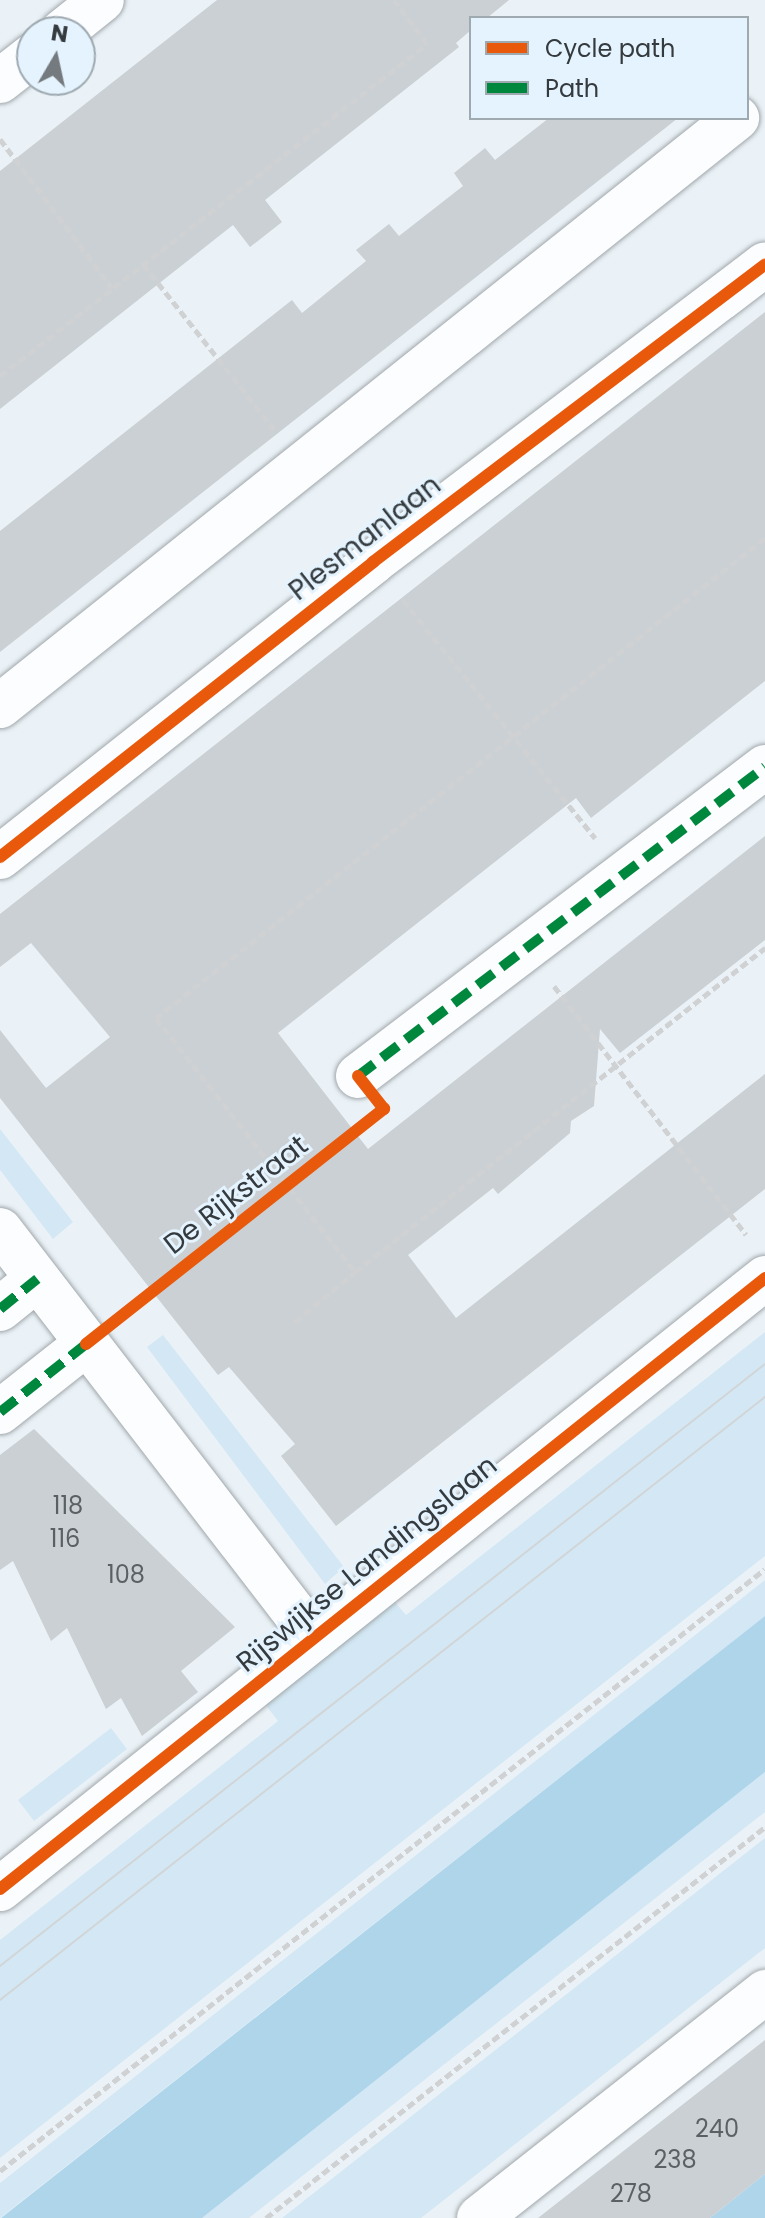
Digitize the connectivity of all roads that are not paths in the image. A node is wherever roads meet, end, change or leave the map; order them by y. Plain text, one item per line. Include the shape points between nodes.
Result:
1 (102, 0) edge
2 (82, 16) edge
3 (16, 68) edge
4 (0, 81) edge
5 (765, 95) edge
6 (749, 108) edge
7 (735, 120) edge
8 (765, 264) edge
9 (0, 706) edge
10 (765, 767) edge
11 (0, 857) edge
12 (358, 1076) dead end
13 (0, 1230) edge
14 (760, 1262) edge
15 (37, 1279) junction
16 (0, 1309) edge
17 (86, 1344) junction
18 (0, 1412) edge
19 (314, 1638) junction
20 (0, 1889) edge
21 (765, 1992) edge
22 (479, 2218) edge

1 - 2 street
3 - 4 street
5 - 6 street
7 - 9 street
8 - 11 street, Plesmanlaan via 373,562
10 - 12 street
13 - 15 street
14 - 19 street, Rijswijkse Landingslaan
15 - 16 street
15 - 17 street
17 - 18 street
17 - 19 street
19 - 20 street, Rijswijkse Landingslaan
21 - 22 street

